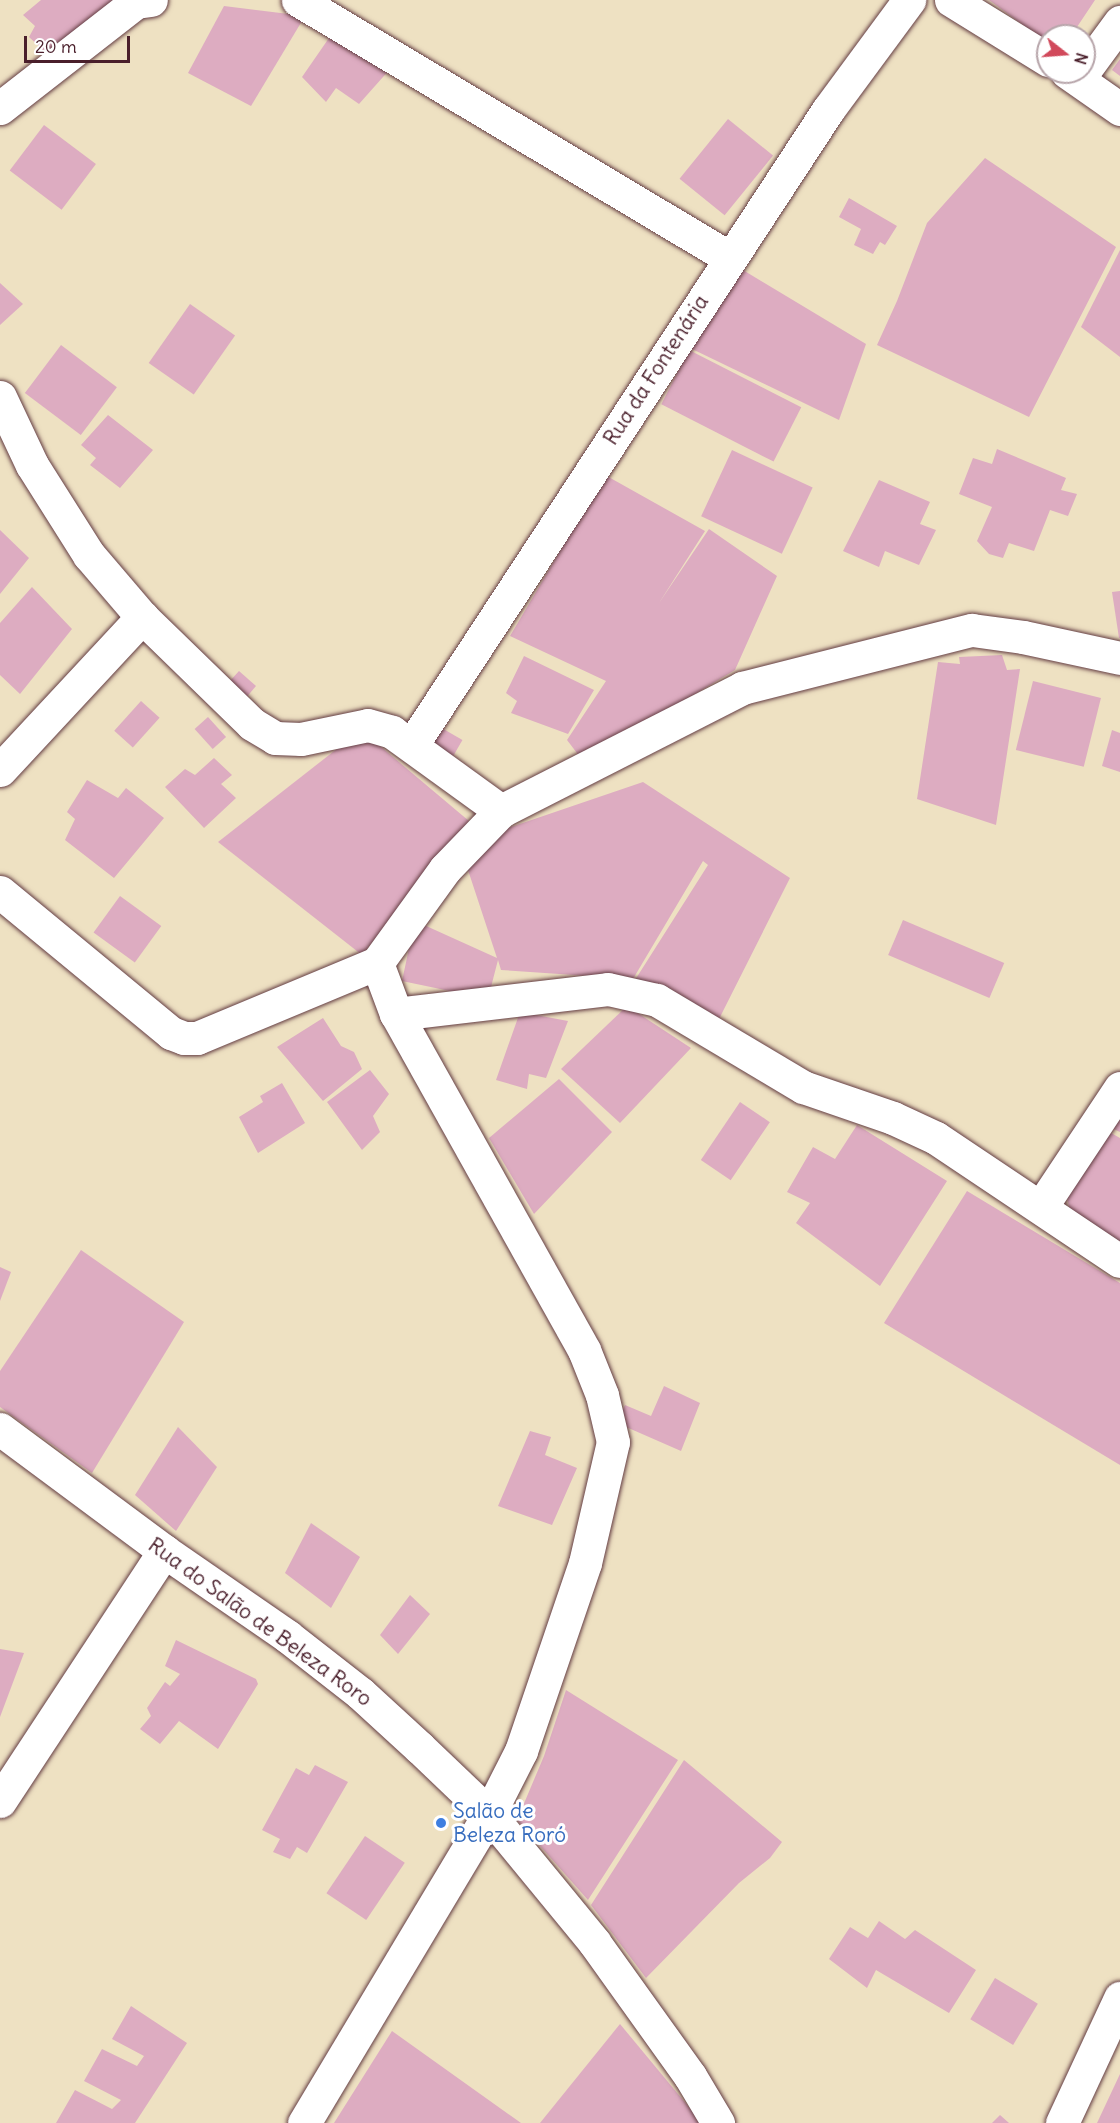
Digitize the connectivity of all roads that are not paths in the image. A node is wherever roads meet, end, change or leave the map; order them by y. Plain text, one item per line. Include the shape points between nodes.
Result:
1 (151, 0) edge
2 (298, 0) edge
3 (909, 0) edge
4 (951, 0) edge
5 (1120, 22) edge
6 (1096, 51) edge
7 (1036, 53) edge
8 (1091, 84) edge
9 (0, 108) edge
10 (1120, 109) edge
11 (730, 258) junction
12 (0, 397) edge
13 (142, 617) junction
14 (1120, 658) edge
15 (412, 745) junction
16 (0, 770) edge
17 (501, 811) junction
18 (0, 892) edge
19 (377, 963) junction
20 (396, 1014) junction
21 (1120, 1088) edge
22 (1041, 1207) junction
23 (1120, 1261) edge
24 (0, 1429) edge
25 (164, 1551) junction
26 (0, 1801) edge
27 (489, 1814) junction
28 (1120, 1998) edge
29 (1108, 2056) edge
30 (304, 2123) edge
31 (718, 2123) edge
32 (1062, 2123) edge

1 - 9 street via 136,2
2 - 11 street
3 - 11 street, Rua da Fontenária via 828,110
4 - 7 street
5 - 6 street
8 - 10 street
11 - 15 street, Rua da Fontenária
12 - 13 street via 32,465 89,555
13 - 15 street via 252,724 275,738 301,739 368,725 392,732
13 - 16 street
14 - 17 street via 972,630 742,688
15 - 17 street
17 - 19 street via 445,869
18 - 19 street via 171,1032 184,1038 197,1038
19 - 20 street
20 - 22 street via 608,989 657,1000 803,1087 893,1118 936,1138
20 - 27 street via 584,1350 602,1395 614,1442 585,1563 521,1751
21 - 22 street
22 - 23 street
24 - 25 street, Rua do Salão de Beleza Roro
25 - 26 street
25 - 27 street, Rua do Salão de Beleza Roro via 287,1636 360,1693
27 - 30 street
27 - 31 street, Rua do Salão de Beleza Roro via 594,1942 690,2076
28 - 29 street
29 - 32 street

